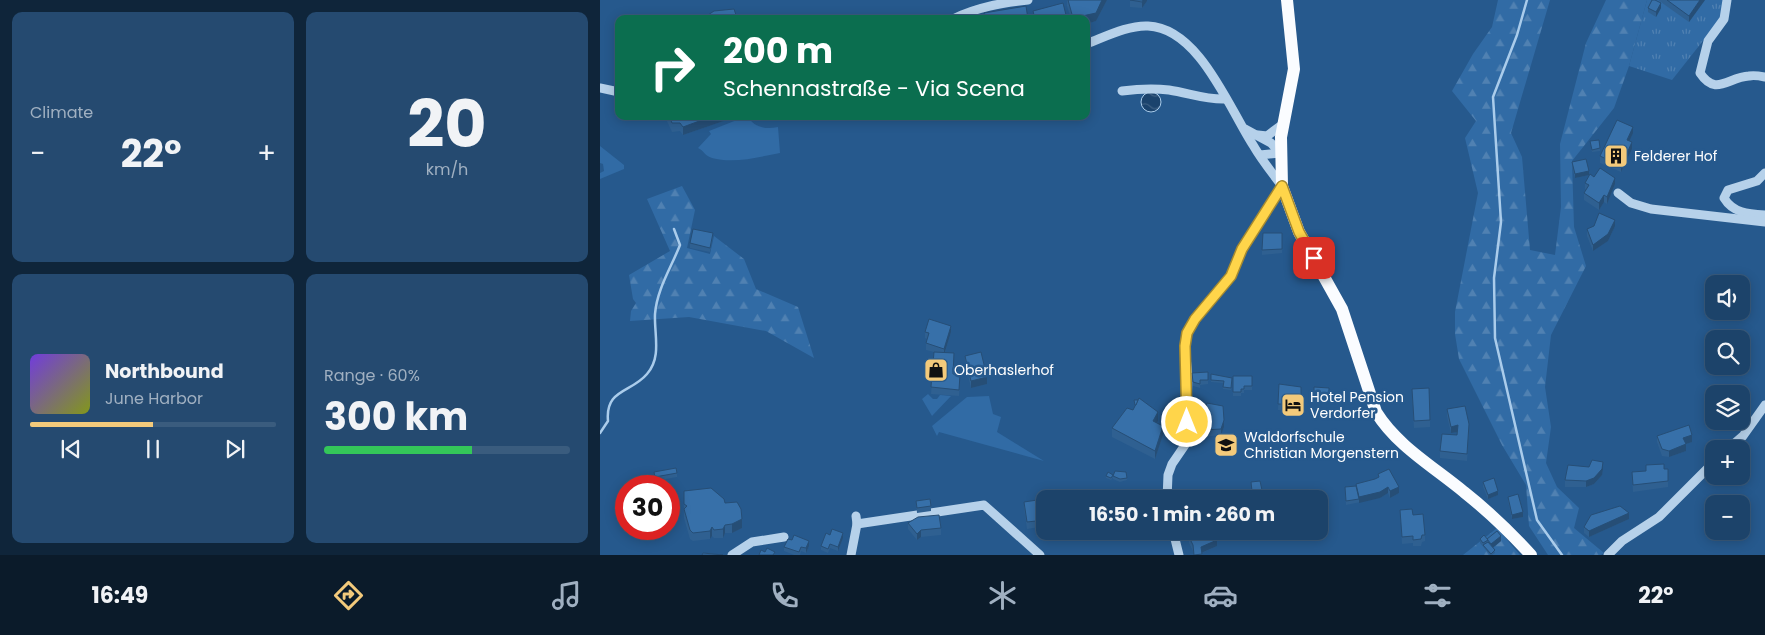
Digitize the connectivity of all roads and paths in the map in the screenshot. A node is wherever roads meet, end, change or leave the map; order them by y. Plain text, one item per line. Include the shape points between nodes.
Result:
1 (1028, 0) edge
2 (1287, 0) edge
3 (1727, 0) edge
4 (962, 15) edge
5 (1090, 43) edge
6 (1765, 77) edge
7 (600, 88) edge
8 (615, 91) edge
9 (1122, 91) dead end
10 (1226, 99) junction
11 (1285, 122) junction
12 (1245, 129) junction
13 (1254, 135) junction
14 (1280, 154) junction
15 (1260, 155) junction
16 (1765, 173) edge
17 (1282, 186) junction
18 (1618, 193) dead end
19 (1765, 215) edge
20 (1765, 222) edge
21 (1765, 405) edge
22 (1738, 440) edge
23 (1705, 471) edge
24 (1167, 490) edge
25 (784, 538) dead end
26 (1175, 540) edge
27 (732, 555) edge
28 (851, 555) edge
29 (1040, 555) edge
30 (1179, 555) edge
31 (1531, 555) edge
32 (1608, 555) edge

1 - 4 street via 994,4
2 - 11 main road via 1294,69
3 - 6 street via 1724,19 1708,41 1700,73 1706,82 1716,86 1748,76
5 - 10 street via 1146,26 1176,34 1190,47
7 - 8 street
9 - 10 street via 1138,88 1169,90 1214,100
10 - 12 street
11 - 13 street via 1267,136
11 - 14 main road
12 - 13 street
12 - 15 street
13 - 14 street via 1271,143
14 - 15 street
14 - 17 main road
15 - 17 street
16 - 19 street via 1758,181 1728,190 1724,198 1730,207 1746,214
17 - 24 street via 1242,249 1231,276 1187,333 1186,434 1184,445 1168,475
17 - 31 main road via 1299,232 1342,309 1370,396 1385,427 1508,529
18 - 20 street via 1631,203 1651,208
21 - 22 street
23 - 32 street via 1658,517 1622,541
25 - 27 street via 752,542
26 - 30 street
28 - 29 street via 856,520 984,505

